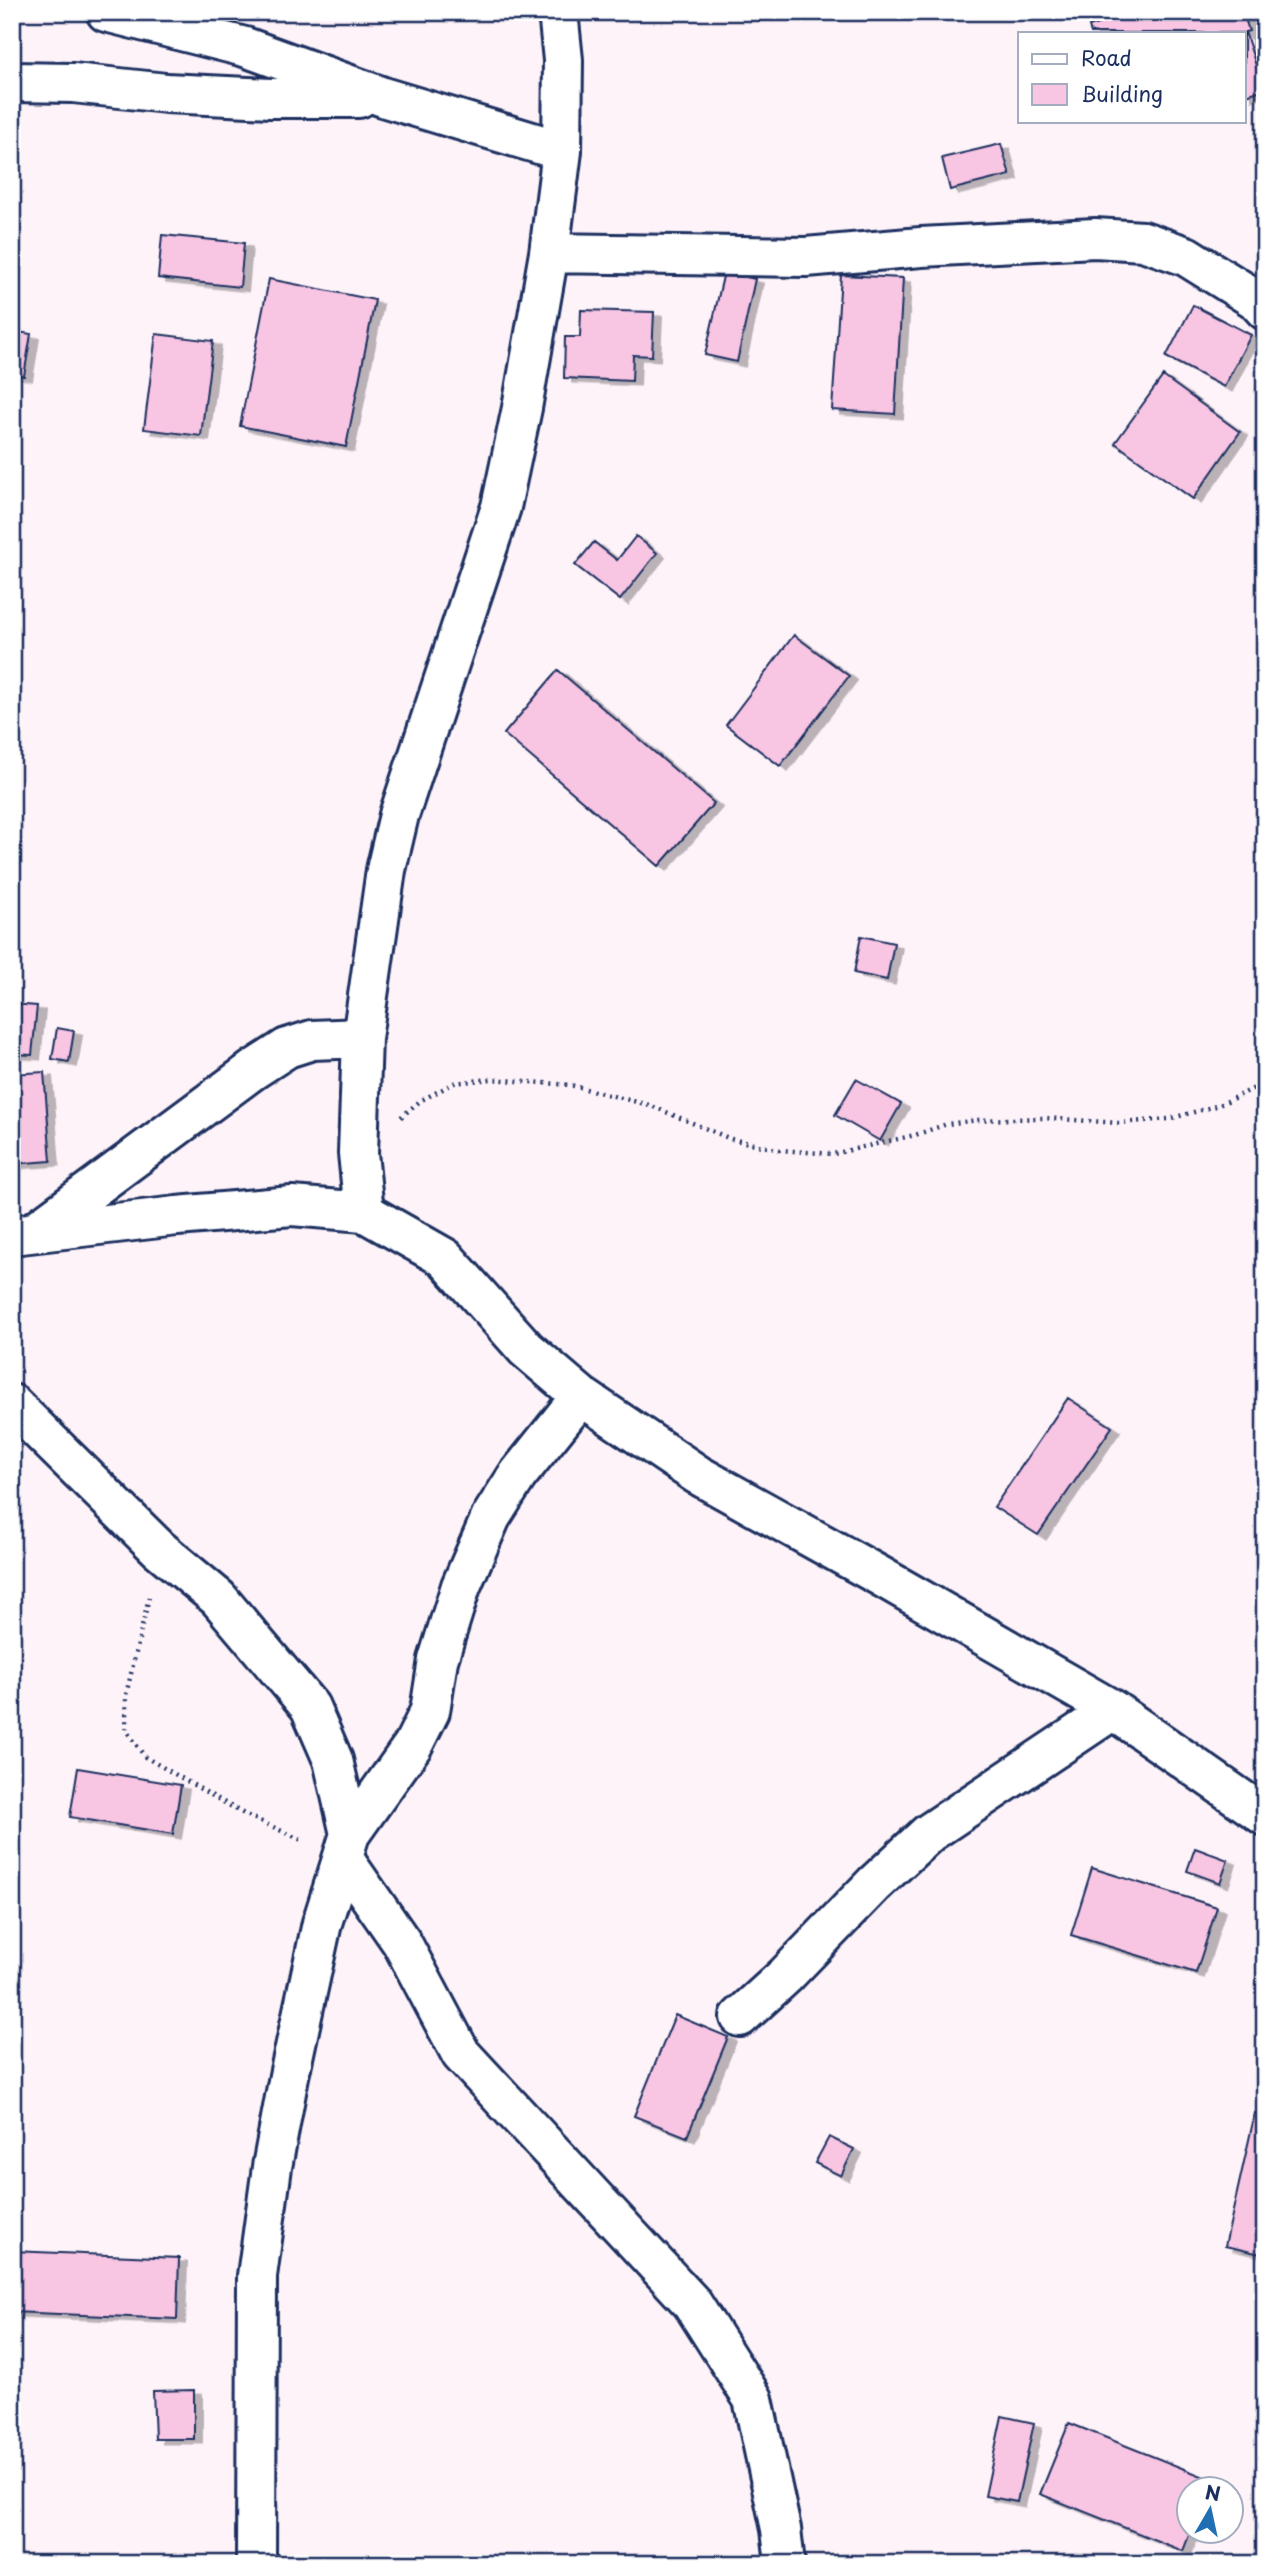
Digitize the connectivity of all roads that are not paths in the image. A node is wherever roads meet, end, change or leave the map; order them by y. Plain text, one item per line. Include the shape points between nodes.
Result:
1 (106, 12) edge
2 (215, 12) edge
3 (558, 12) edge
4 (245, 47) junction
5 (12, 82) edge
6 (386, 98) junction
7 (562, 152) junction
8 (549, 253) junction
9 (1265, 310) edge
10 (362, 1038) junction
11 (364, 1212) junction
12 (23, 1234) edge
13 (581, 1395) junction
14 (12, 1404) edge
15 (1113, 1710) junction
16 (1265, 1816) edge
17 (346, 1846) junction
18 (740, 2017) dead end
19 (256, 2564) edge
20 (785, 2564) edge

1 - 4 street
2 - 4 street
3 - 7 street via 563,60
4 - 6 street
5 - 6 street via 232,96
6 - 7 street
7 - 8 street
8 - 9 street via 806,257 1095,237 1143,241 1186,256
8 - 10 street via 501,507 399,815 386,870
10 - 11 street via 358,1153
10 - 12 street via 312,1040 287,1048
11 - 12 street via 292,1206
11 - 13 street via 445,1258 526,1349
13 - 15 street via 698,1475
13 - 17 street via 491,1517 461,1586 438,1660 430,1710 413,1745
14 - 17 street via 159,1549 218,1598 310,1707 333,1760
15 - 16 street
15 - 18 street via 929,1833
17 - 19 street via 322,1923 289,2076 257,2276
17 - 20 street via 461,2054 692,2303 753,2399

